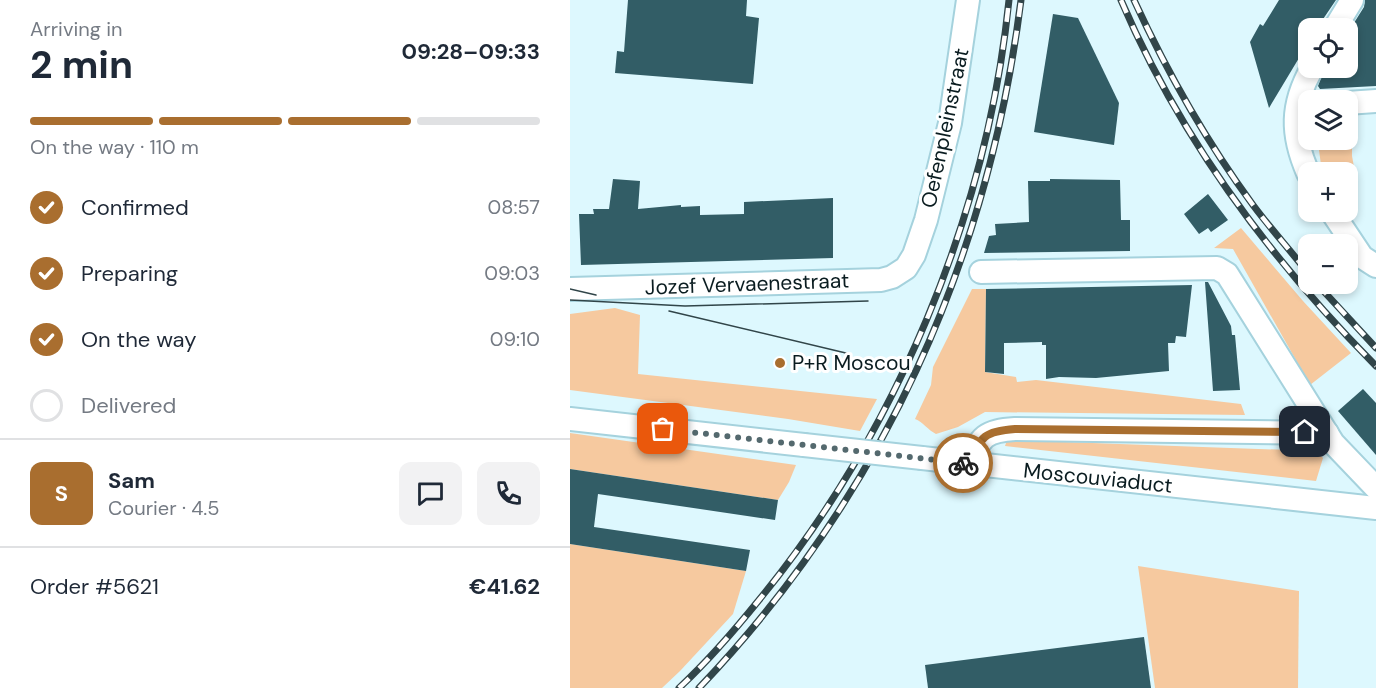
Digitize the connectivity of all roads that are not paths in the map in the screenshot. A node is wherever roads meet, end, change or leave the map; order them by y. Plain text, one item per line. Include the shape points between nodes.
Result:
1 (968, 0) edge
2 (1352, 0) edge
3 (1341, 18) edge
4 (1376, 101) edge
5 (1358, 102) edge
6 (1339, 222) edge
7 (914, 255) joint
8 (1376, 266) edge
9 (981, 272) dead end
10 (570, 289) edge
11 (570, 419) edge
12 (1327, 433) junction
13 (971, 464) junction
14 (1376, 488) edge
15 (1376, 508) edge

1 - 7 street, Oefenpleinstraat via 950,123
2 - 3 street
4 - 5 street
6 - 8 street via 1362,257
7 - 10 street, Jozef Vervaenestraat via 906,268 881,280
9 - 12 street via 1217,268 1227,274
11 - 13 street, Moscouviaduct, bridge
12 - 13 street via 995,430 976,446
12 - 14 street
13 - 15 street, Moscouviaduct

